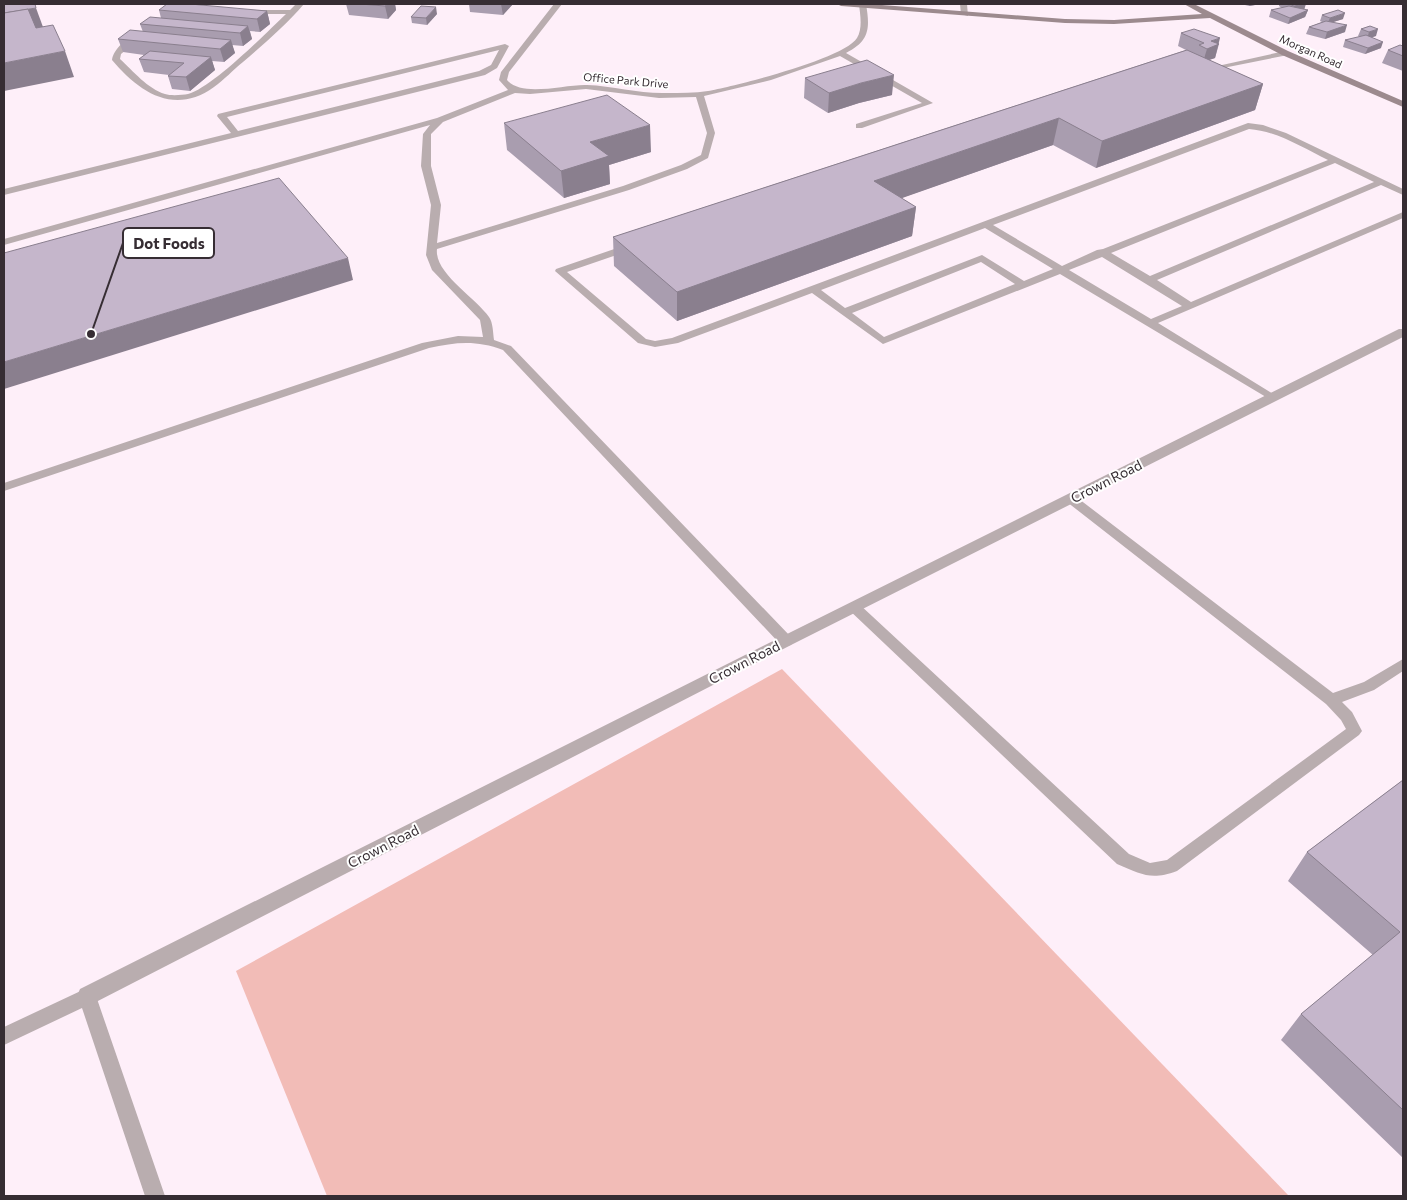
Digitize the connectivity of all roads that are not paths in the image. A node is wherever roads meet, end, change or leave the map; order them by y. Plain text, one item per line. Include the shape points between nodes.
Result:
1 (300, 4) edge
2 (558, 4) edge
3 (841, 4) edge
4 (963, 4) edge
5 (1188, 4) edge
6 (863, 5) edge
7 (244, 12) edge
8 (291, 12) junction
9 (965, 14) junction
10 (1210, 16) junction
11 (140, 35) edge
12 (1285, 53) junction
13 (841, 54) junction
14 (1201, 70) edge
15 (515, 90) junction
16 (699, 94) junction
17 (1403, 104) edge
18 (440, 120) junction
19 (859, 126) dead end
20 (236, 134) junction
21 (1334, 160) junction
22 (1381, 182) junction
23 (4, 192) edge
24 (1403, 192) edge
25 (1403, 216) edge
26 (985, 224) junction
27 (4, 242) edge
28 (644, 243) edge
29 (431, 248) junction
30 (1101, 252) junction
31 (1060, 269) junction
32 (1149, 280) junction
33 (1022, 284) junction
34 (813, 290) junction
35 (1190, 306) junction
36 (844, 312) junction
37 (1150, 324) junction
38 (1403, 332) edge
39 (489, 340) junction
40 (1271, 397) junction
41 (4, 487) edge
42 (1071, 499) junction
43 (854, 608) junction
44 (786, 641) junction
45 (1403, 664) edge
46 (1331, 700) junction
47 (87, 996) junction
48 (4, 1036) edge
49 (155, 1196) edge

1 - 8 lane
2 - 15 lane via 505,72 503,80
3 - 6 street
4 - 9 lane
5 - 10 street, Morgan Road
6 - 9 street
6 - 13 lane, Office Park Drive via 866,17 860,41
7 - 8 lane
8 - 11 lane via 210,86 190,96 165,97 148,89 116,60 117,53
9 - 10 street via 1104,22
10 - 12 street, Morgan Road
12 - 14 lane
12 - 17 street, Morgan Road
13 - 16 lane, Office Park Drive
13 - 19 lane via 930,103
15 - 16 lane, Office Park Drive via 576,87 666,96
15 - 18 lane
16 - 29 lane via 711,133 705,156 626,188
18 - 27 lane
18 - 29 lane via 427,134 426,166 436,205
20 - 20 lane via 482,73 494,66 505,46 221,116
20 - 23 lane
21 - 22 lane
21 - 26 lane via 1283,135 1248,126
21 - 30 lane
22 - 24 lane
22 - 32 lane
25 - 35 lane
26 - 31 lane
26 - 34 lane
28 - 34 lane via 560,272 642,341 655,344 674,341
29 - 39 lane via 436,268 485,319
30 - 31 lane
30 - 32 lane
31 - 33 lane
31 - 37 lane
32 - 35 lane
33 - 36 lane via 982,258
33 - 36 lane via 883,341
34 - 36 lane
35 - 37 lane
37 - 40 lane
38 - 40 street, Crown Road
39 - 41 lane via 463,338 426,345
39 - 44 lane via 507,348
40 - 42 street, Crown Road
42 - 43 street, Crown Road
42 - 46 lane
43 - 44 street, Crown Road
43 - 46 lane via 1123,859 1150,870 1171,866 1354,732 1347,716
44 - 47 street, Crown Road
45 - 46 lane via 1369,686
47 - 48 lane
47 - 49 lane

